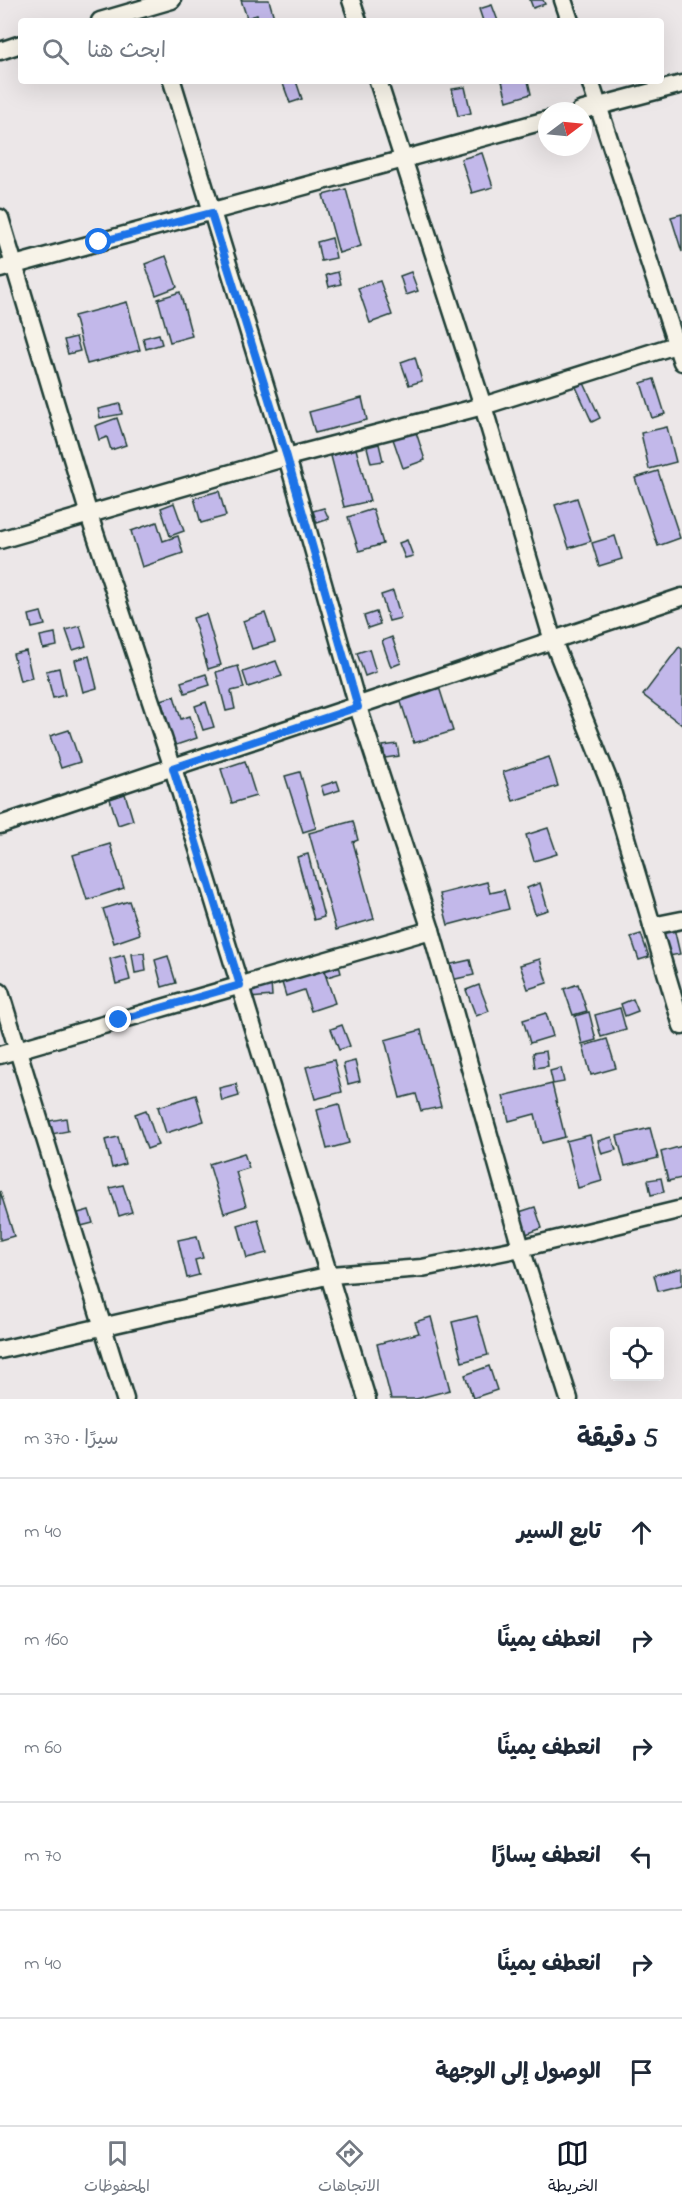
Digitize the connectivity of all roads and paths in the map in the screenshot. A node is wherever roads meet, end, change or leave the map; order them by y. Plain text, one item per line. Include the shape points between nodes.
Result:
1 (172, 0) edge
2 (351, 0) edge
3 (563, 0) edge
4 (149, 9) edge
5 (112, 18) edge
6 (357, 18) edge
7 (569, 18) edge
8 (18, 45) edge
9 (0, 51) edge
10 (173, 84) edge
11 (379, 84) edge
12 (591, 84) edge
13 (682, 84) edge
14 (599, 106) junction
15 (592, 108) edge
16 (538, 122) edge
17 (405, 159) junction
18 (211, 213) junction
19 (0, 218) edge
20 (7, 267) edge
21 (679, 344) edge
22 (682, 362) edge
23 (483, 406) junction
24 (287, 457) junction
25 (89, 515) junction
26 (0, 540) edge
27 (682, 597) edge
28 (553, 640) junction
29 (358, 707) junction
30 (173, 768) junction
31 (0, 825) edge
32 (682, 920) edge
33 (651, 926) junction
34 (431, 930) junction
35 (240, 985) junction
36 (0, 992) edge
37 (682, 1026) edge
38 (17, 1050) junction
39 (0, 1054) edge
40 (682, 1209) edge
41 (521, 1248) junction
42 (331, 1275) junction
43 (104, 1328) junction
44 (0, 1350) edge
45 (125, 1399) edge
46 (368, 1399) edge
47 (569, 1399) edge

1 - 4 street
2 - 6 street
3 - 7 street
4 - 5 street
8 - 9 street
10 - 18 street
11 - 17 street
12 - 14 street
13 - 14 street
14 - 15 street
14 - 21 street
16 - 17 street
17 - 18 street
17 - 23 street
18 - 20 street
18 - 24 street
19 - 20 street
20 - 25 street
21 - 22 street
21 - 23 street
23 - 24 street
23 - 28 street
24 - 25 street
24 - 29 street
25 - 26 street
25 - 30 street
27 - 28 street
28 - 29 street
28 - 33 street via 610,784
29 - 30 street
29 - 34 street
30 - 31 street
30 - 35 street
32 - 33 street
33 - 37 street
34 - 35 street
34 - 41 street
35 - 38 street
35 - 42 street
36 - 38 street
38 - 39 street
38 - 43 street
40 - 41 street
41 - 42 street via 422,1268
41 - 47 street
42 - 43 street
42 - 46 street
43 - 44 street
43 - 45 street

